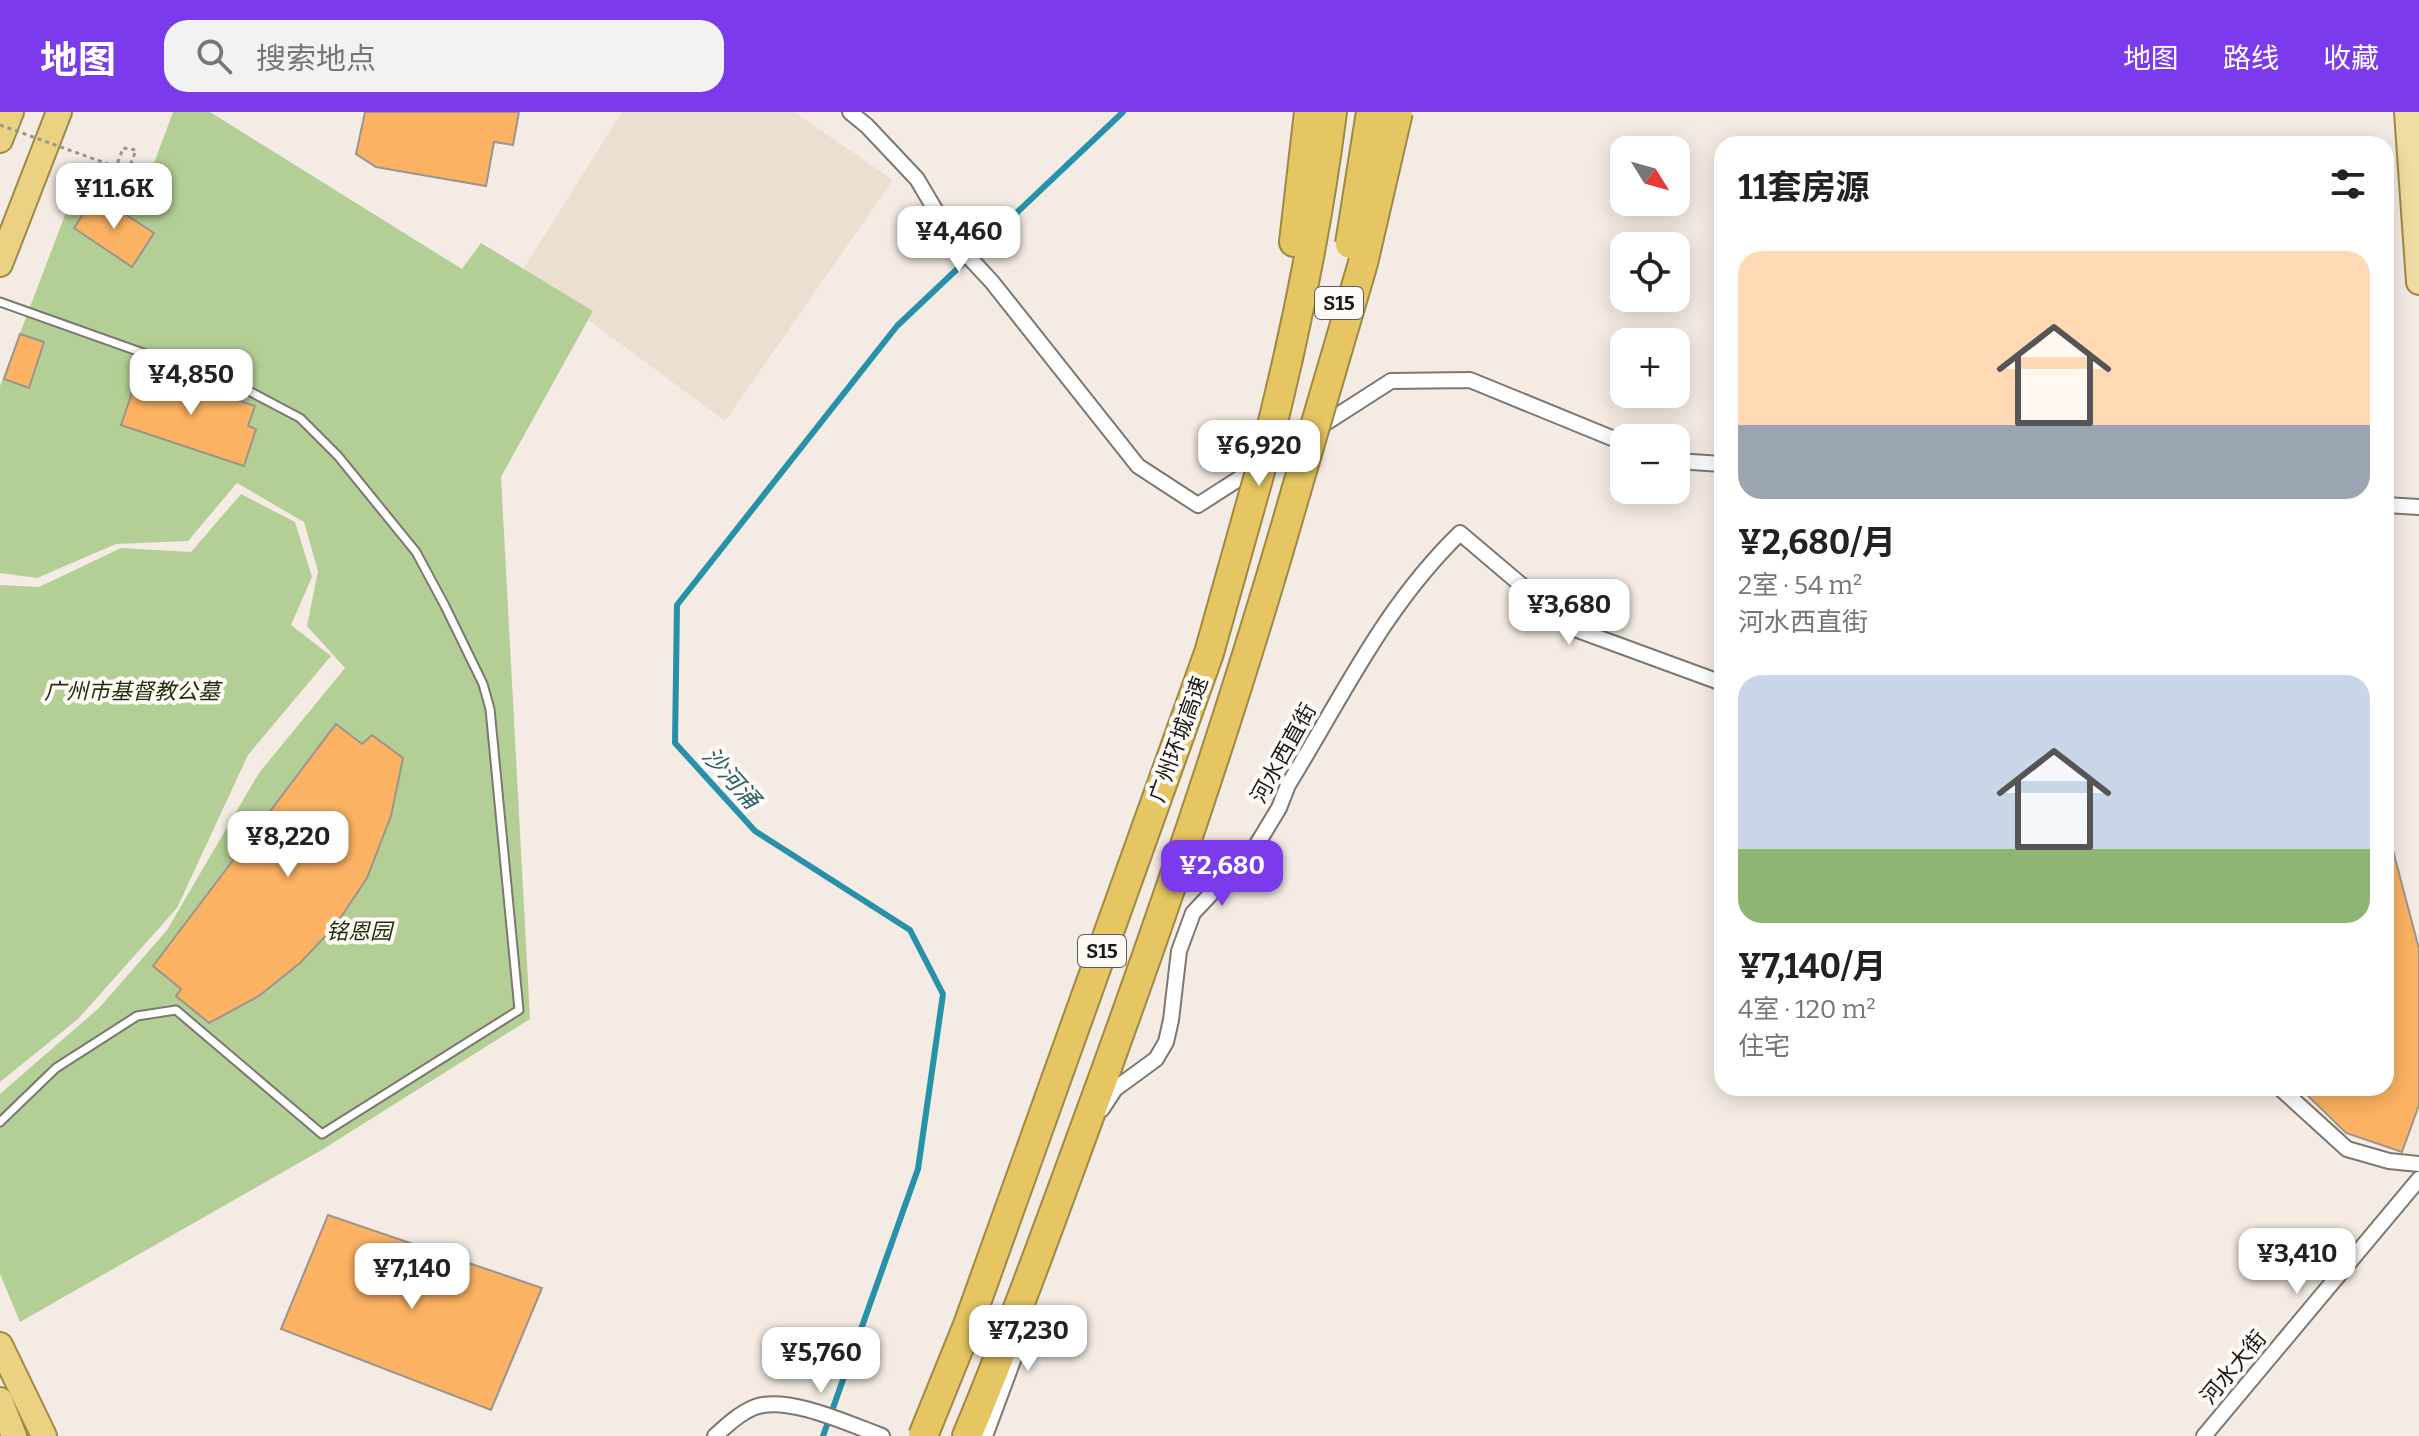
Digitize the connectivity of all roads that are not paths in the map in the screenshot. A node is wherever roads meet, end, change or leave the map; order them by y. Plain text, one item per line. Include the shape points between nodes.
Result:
1 (11, 112) edge
2 (59, 112) edge
3 (850, 112) edge
4 (1309, 112) edge
5 (1332, 112) edge
6 (1371, 112) edge
7 (1398, 112) edge
8 (2407, 112) edge
9 (0, 140) edge
10 (0, 264) edge
11 (2419, 282) edge
12 (0, 302) edge
13 (1610, 437) edge
14 (1263, 461) junction
15 (1690, 462) edge
16 (1714, 463) edge
17 (1296, 491) junction
18 (2394, 505) edge
19 (2419, 507) edge
20 (1714, 680) edge
21 (2289, 1096) edge
22 (0, 1122) edge
23 (2419, 1164) edge
24 (2419, 1179) edge
25 (0, 1345) edge
26 (0, 1400) edge
27 (14, 1436) edge
28 (44, 1436) edge
29 (715, 1436) edge
30 (882, 1436) edge
31 (923, 1436) edge
32 (967, 1436) edge
33 (985, 1436) edge
34 (2204, 1436) edge

1 - 9 highway
2 - 10 highway
3 - 13 street via 917,179 953,240 1138,466 1198,505 1391,381 1470,380
4 - 14 highway
5 - 14 highway, 广州环城高速 / S15 via 1299,311
6 - 17 highway, 广州环城高速 / S15, bridge via 1339,303
7 - 17 highway, bridge via 1363,263
8 - 11 main road
12 - 22 lane via 247,390 300,418 416,552 483,684 490,709 519,1010 322,1134 176,1010 137,1016 83,1050 56,1068
14 - 31 highway, 广州环城高速 / S15, bridge via 1204,668 968,1325
15 - 16 street
17 - 32 highway, 广州环城高速 / S15 via 1130,1005
18 - 19 street
20 - 33 street, 河水西直街 via 1572,628 1460,533 1431,561 1365,652 1256,846 1193,913 1179,951 1166,1042 1156,1059 1115,1089 1098,1116 1091,1148
21 - 23 street via 2347,1149
24 - 34 street, 河水大街
25 - 28 highway
26 - 27 highway
29 - 30 street via 754,1407 788,1404

